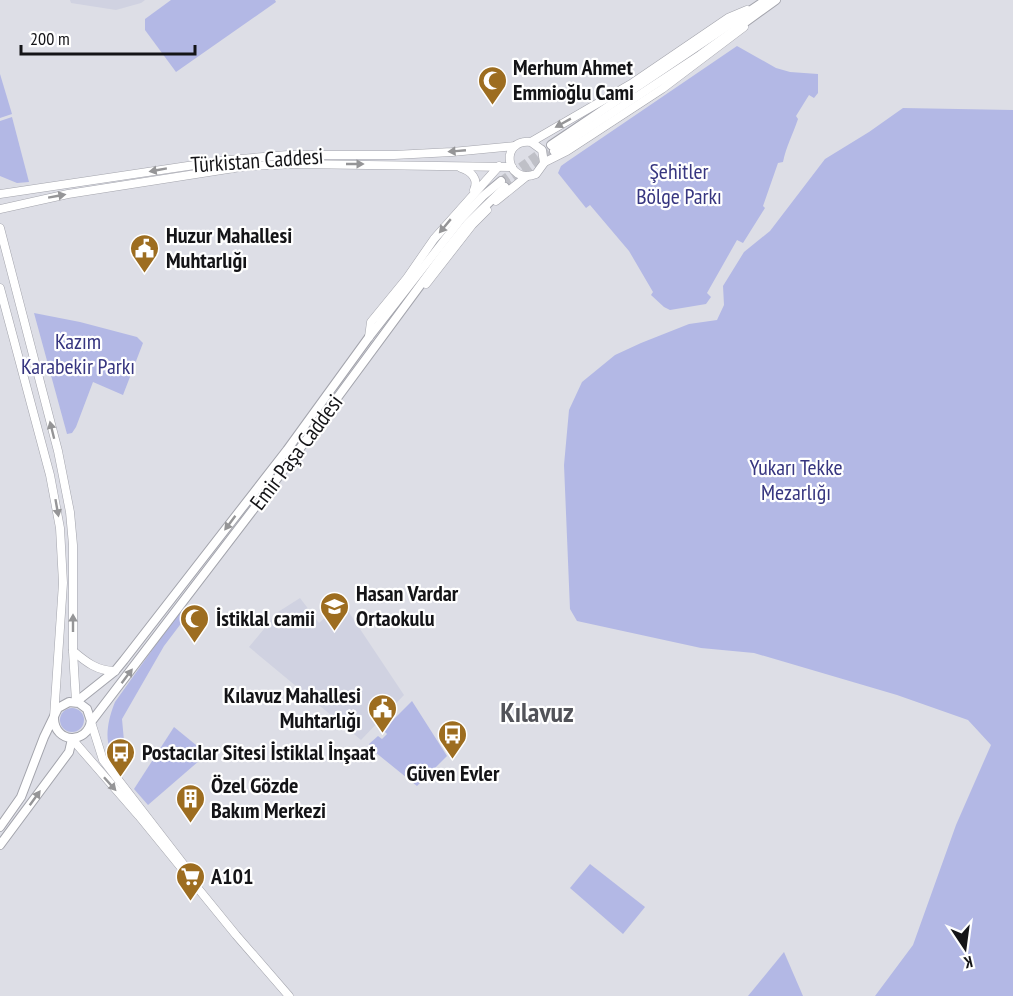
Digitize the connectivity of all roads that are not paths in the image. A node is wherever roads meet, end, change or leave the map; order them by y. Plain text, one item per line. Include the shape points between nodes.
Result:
1 (766, 0) edge
2 (776, 0) edge
3 (758, 9) junction
4 (531, 142) junction
5 (515, 146) junction
6 (552, 148) tunnel mouth
7 (544, 162) junction
8 (511, 164) junction
9 (454, 166) junction
10 (498, 166) junction
11 (527, 176) junction
12 (0, 194) edge
13 (465, 202) junction
14 (0, 209) edge
15 (0, 228) edge
16 (0, 288) edge
17 (384, 332) junction
18 (369, 337) junction
19 (73, 651) junction
20 (115, 671) junction
21 (76, 702) junction
22 (54, 719) junction
23 (91, 722) junction
24 (72, 739) junction
25 (0, 827) edge
26 (0, 845) edge
27 (209, 902) junction
28 (289, 996) edge

1 - 3 main road
2 - 3 main road
3 -> 4 street via 728,18 632,84
3 - 6 main road
3 - 7 street via 736,34 662,89
4 - 5 street
4 - 7 street via 542,150
5 - 8 street
5 -> 12 street, Türkistan Caddesi via 394,155 288,155 228,160
7 - 11 street via 539,172
8 - 10 street, Türkistan Caddesi
8 - 11 street via 519,174
9 - 10 street, Türkistan Caddesi
9 - 13 street via 474,176 475,188
14 -> 9 street, Türkistan Caddesi via 68,194 247,166
10 - 13 street
11 - 17 street via 472,225 399,319
13 -> 18 street via 371,322
19 -> 15 street via 73,545 68,502
16 -> 22 street via 50,475 60,528 62,594
17 - 18 main road, Emir Paşa Caddesi via 503,184 483,196 461,219
23 -> 17 main road, Emir Paşa Caddesi
18 -> 20 main road, Emir Paşa Caddesi via 287,450
19 - 20 street via 98,669
19 - 21 street
20 - 21 main road, Emir Paşa Caddesi
21 - 22 main road via 62,705
21 - 23 main road via 87,709
22 - 24 main road via 58,732
22 - 25 main road via 21,797
23 - 24 main road via 86,734
23 - 27 street via 109,769 177,854
26 -> 24 main road via 69,752
24 -> 27 street
27 - 28 street

